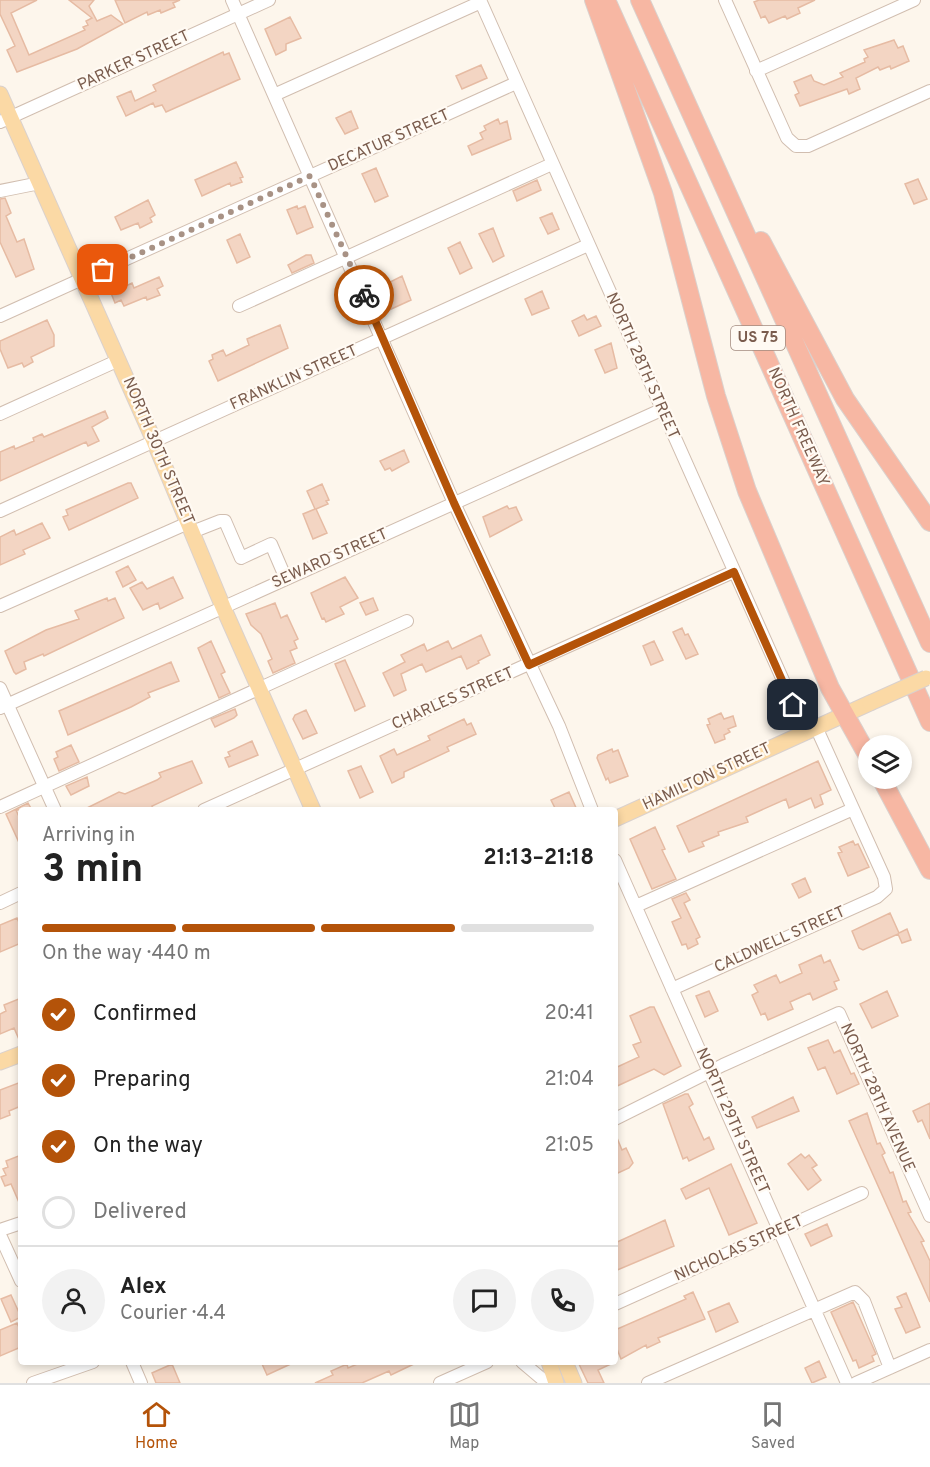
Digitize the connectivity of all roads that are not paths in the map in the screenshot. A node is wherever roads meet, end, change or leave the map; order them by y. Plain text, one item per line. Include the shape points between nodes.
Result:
1 (232, 0) edge
2 (269, 0) edge
3 (594, 0) edge
4 (606, 0) edge
5 (641, 0) edge
6 (725, 0) edge
7 (914, 0) edge
8 (480, 1) edge
9 (238, 14) junction
10 (756, 71) junction
11 (516, 83) junction
12 (930, 91) edge
13 (0, 94) edge
14 (274, 95) junction
15 (5, 120) edge
16 (552, 164) junction
17 (310, 176) junction
18 (40, 183) junction
19 (0, 191) edge
20 (588, 245) junction
21 (347, 257) junction
22 (83, 279) junction
23 (239, 306) dead end
24 (0, 316) edge
25 (383, 339) junction
26 (119, 360) junction
27 (660, 410) junction
28 (0, 414) edge
29 (154, 441) junction
30 (454, 503) junction
31 (0, 511) edge
32 (930, 522) edge
33 (190, 527) junction
34 (734, 572) junction
35 (286, 579) junction
36 (0, 606) edge
37 (223, 607) junction
38 (407, 621) dead end
39 (930, 643) edge
40 (529, 665) junction
41 (930, 676) edge
42 (0, 688) edge
43 (258, 688) junction
44 (4, 707) edge
45 (845, 714) junction
46 (930, 722) edge
47 (811, 730) junction
48 (858, 738) edge
49 (295, 769) junction
50 (45, 786) junction
51 (887, 789) edge
52 (0, 807) edge
53 (54, 807) edge
54 (211, 807) edge
55 (312, 807) edge
56 (591, 807) edge
57 (853, 809) junction
58 (618, 818) edge
59 (618, 867) edge
60 (930, 870) edge
61 (886, 889) joint
62 (18, 894) edge
63 (0, 903) edge
64 (636, 906) junction
65 (672, 989) junction
66 (18, 1055) edge
67 (0, 1062) edge
68 (710, 1072) junction
69 (618, 1118) edge
70 (862, 1193) dead end
71 (930, 1216) edge
72 (18, 1224) edge
73 (780, 1230) junction
74 (0, 1232) edge
75 (18, 1274) edge
76 (618, 1303) edge
77 (814, 1308) junction
78 (930, 1350) edge
79 (133, 1365) edge
80 (480, 1365) edge
81 (526, 1365) edge
82 (550, 1365) edge
83 (566, 1365) edge
84 (60, 1367) edge
85 (891, 1368) junction
86 (33, 1383) edge
87 (141, 1383) edge
88 (440, 1383) edge
89 (547, 1383) edge
90 (556, 1383) edge
91 (574, 1383) edge
92 (648, 1383) edge
93 (848, 1383) edge
94 (856, 1383) edge

1 - 9 street
2 - 9 street, PARKER STREET
3 - 45 highway via 663,192 716,396 744,482 807,636
4 - 46 highway, NORTH FREEWAY / US 75
5 - 32 highway via 824,362 865,430
5 - 39 highway, NORTH FREEWAY / US 75
6 - 10 street
7 - 10 street
8 - 11 street, NORTH 28TH STREET
8 - 14 street
9 - 14 street
9 - 15 street, PARKER STREET
10 - 12 street via 787,138 796,146 808,146
11 - 16 street, NORTH 28TH STREET
11 - 17 street, DECATUR STREET
13 - 15 main road, NORTH 30TH STREET
14 - 17 street
15 - 18 main road, NORTH 30TH STREET
16 - 20 street, NORTH 28TH STREET
16 - 21 street
17 - 21 street
17 - 22 street, DECATUR STREET
18 - 19 street
18 - 22 main road, NORTH 30TH STREET
20 - 25 street, FRANKLIN STREET
20 - 27 street, NORTH 28TH STREET
21 - 23 street
21 - 25 street
22 - 24 street, DECATUR STREET
22 - 26 main road, NORTH 30TH STREET
25 - 29 street, FRANKLIN STREET
25 - 30 street
26 - 28 street
26 - 29 main road, NORTH 30TH STREET
27 - 30 street, SEWARD STREET
27 - 34 street, NORTH 28TH STREET
29 - 31 street, FRANKLIN STREET
29 - 33 main road, NORTH 30TH STREET
30 - 35 street, SEWARD STREET
30 - 40 street
33 - 35 street via 225,521 241,558 271,544
33 - 36 street
33 - 37 main road, NORTH 30TH STREET
34 - 40 street, CHARLES STREET
34 - 47 street, NORTH 28TH STREET
35 - 37 street, SEWARD STREET
37 - 43 main road, NORTH 30TH STREET
37 - 44 street, SEWARD STREET
38 - 43 street
40 - 49 street, CHARLES STREET
40 - 56 street via 559,726
41 - 45 main road, HAMILTON STREET, bridge
42 - 44 street
43 - 49 main road, NORTH 30TH STREET
43 - 50 street
44 - 50 street
45 - 47 main road, HAMILTON STREET
45 - 48 highway
47 - 57 street, NORTH 28TH STREET
47 - 58 main road, HAMILTON STREET
49 - 54 street, CHARLES STREET
49 - 55 main road, NORTH 30TH STREET
50 - 52 street
50 - 53 street
51 - 60 highway
57 - 61 street, NORTH 28TH STREET via 885,878
57 - 64 street
59 - 64 street, NORTH 29TH STREET
61 - 65 street, CALDWELL STREET via 877,897
62 - 63 street
64 - 65 street, NORTH 29TH STREET
65 - 68 street, NORTH 29TH STREET
66 - 67 main road
68 - 69 street
68 - 71 street, NORTH 28TH AVENUE via 839,1012
68 - 73 street, NORTH 29TH STREET
70 - 73 street, NICHOLAS STREET
72 - 74 street
73 - 76 street, NICHOLAS STREET
73 - 77 street, NORTH 29TH STREET
74 - 75 street
77 - 85 street via 850,1293 859,1294
77 - 92 street
77 - 93 street, NORTH 29TH STREET
78 - 85 street
79 - 87 street
80 - 88 street
81 - 89 street
82 - 90 main road
83 - 91 main road
84 - 86 street
85 - 94 street

